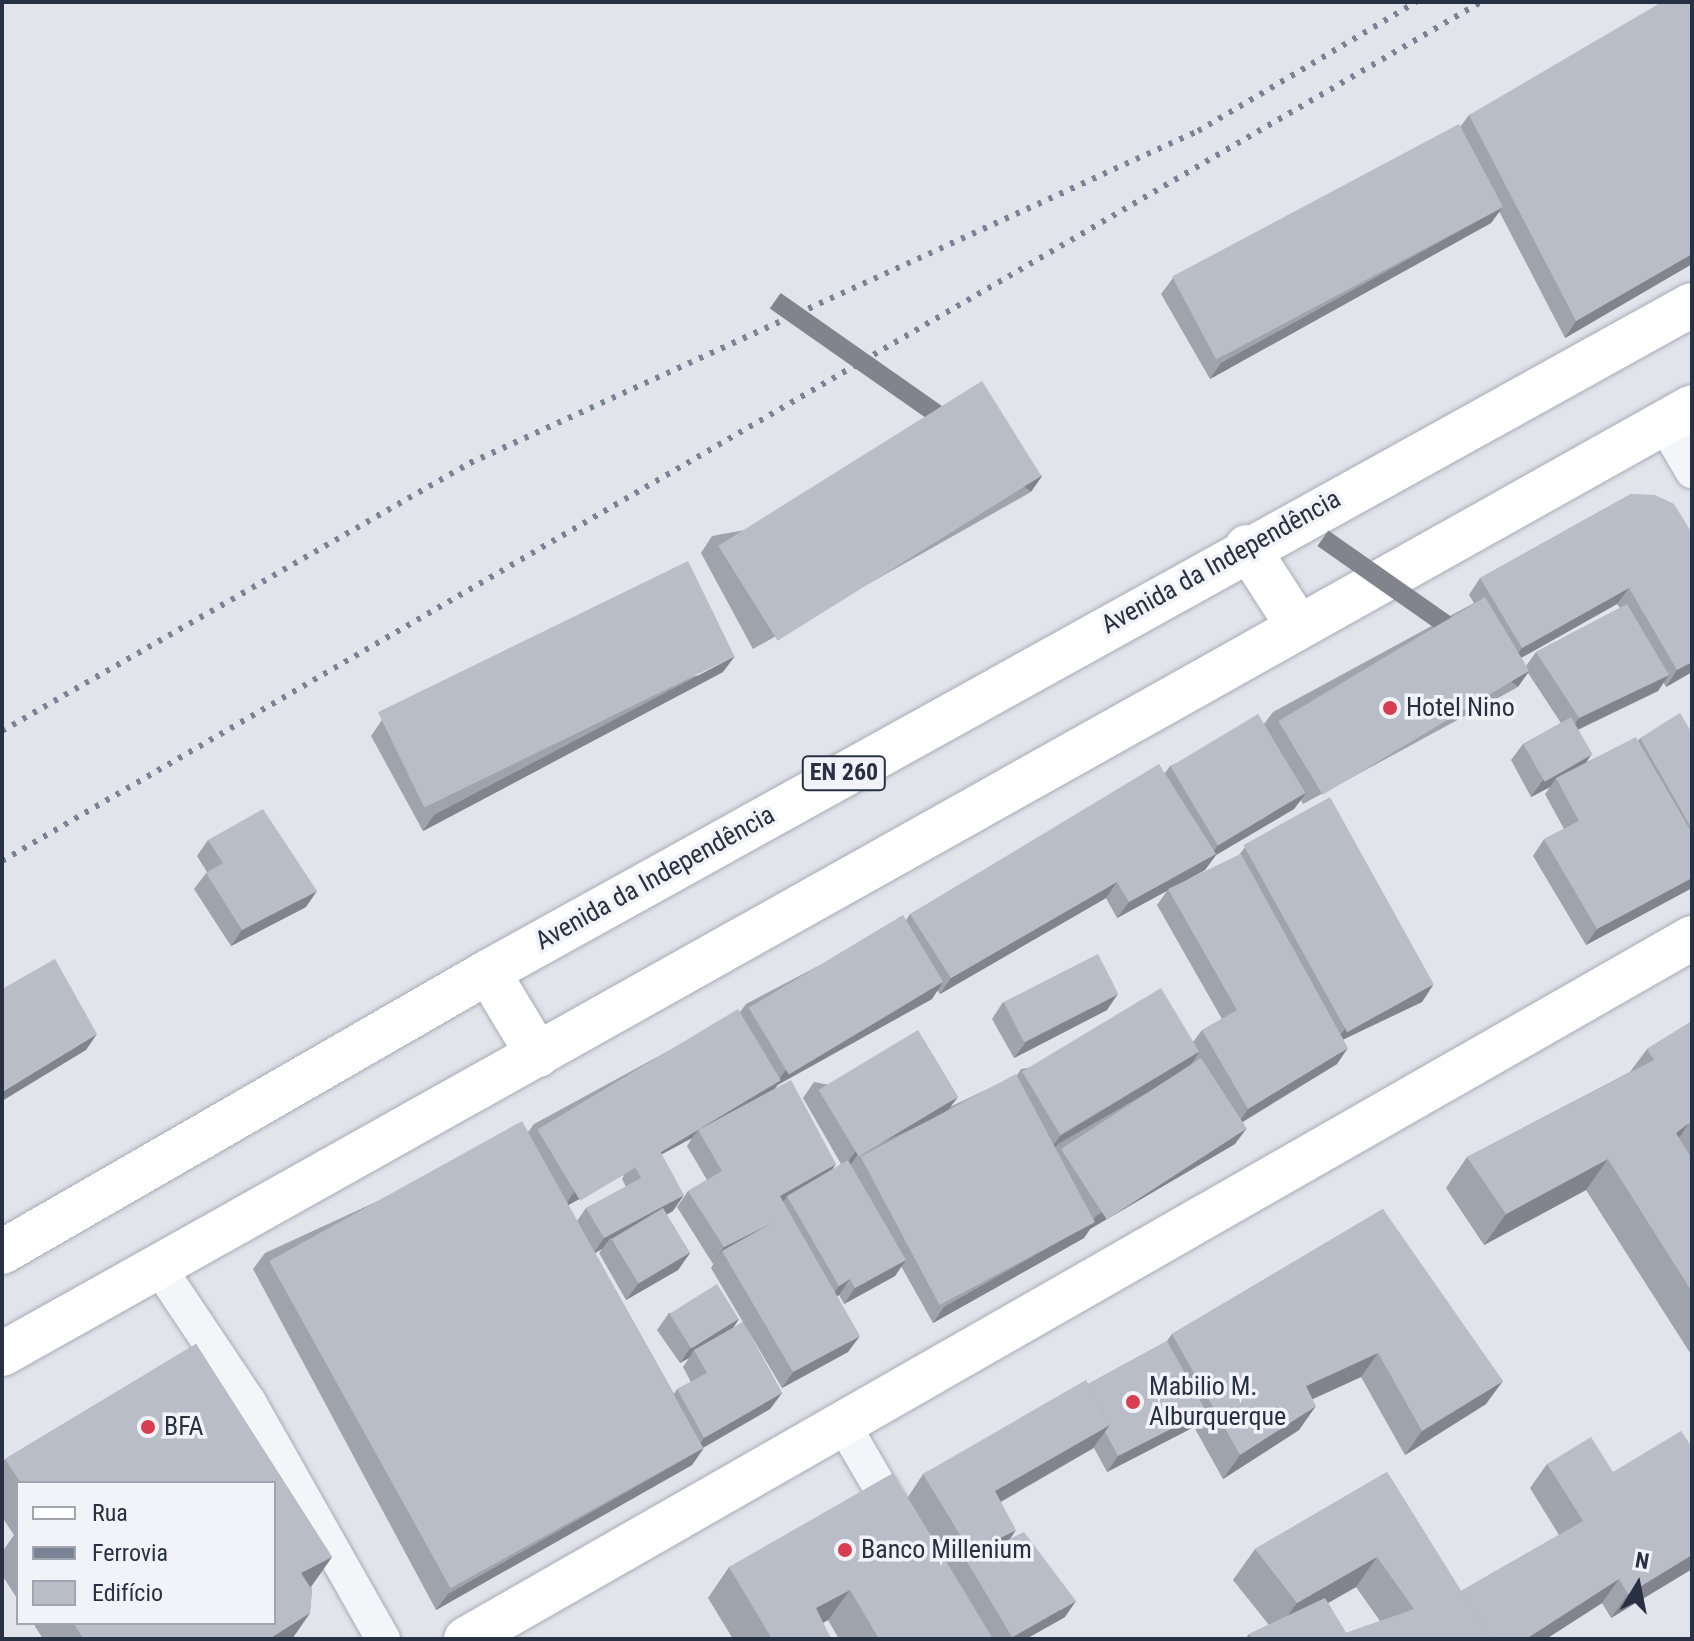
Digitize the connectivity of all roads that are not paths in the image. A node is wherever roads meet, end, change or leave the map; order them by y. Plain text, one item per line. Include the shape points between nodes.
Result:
1 (1692, 305) edge
2 (1678, 415) edge
3 (1692, 471) edge
4 (1247, 547) junction
5 (1298, 626) junction
6 (1692, 938) edge
7 (488, 972) junction
8 (538, 1055) junction
9 (2, 1252) edge
10 (158, 1266) junction
11 (2, 1354) edge
12 (843, 1424) junction
13 (914, 1545) edge
14 (383, 1639) edge
15 (466, 1639) edge

1 - 4 main road, Avenida da Independência / EN 260
2 - 3 street
2 - 5 main road
4 - 5 main road
4 - 7 main road, Avenida da Independência / EN 260
5 - 8 main road
6 - 12 main road
7 - 8 main road
7 - 9 main road, Avenida da Independência / EN 260
8 - 10 main road
10 - 11 main road
10 - 14 street via 249,1402
12 - 13 street
12 - 15 main road

